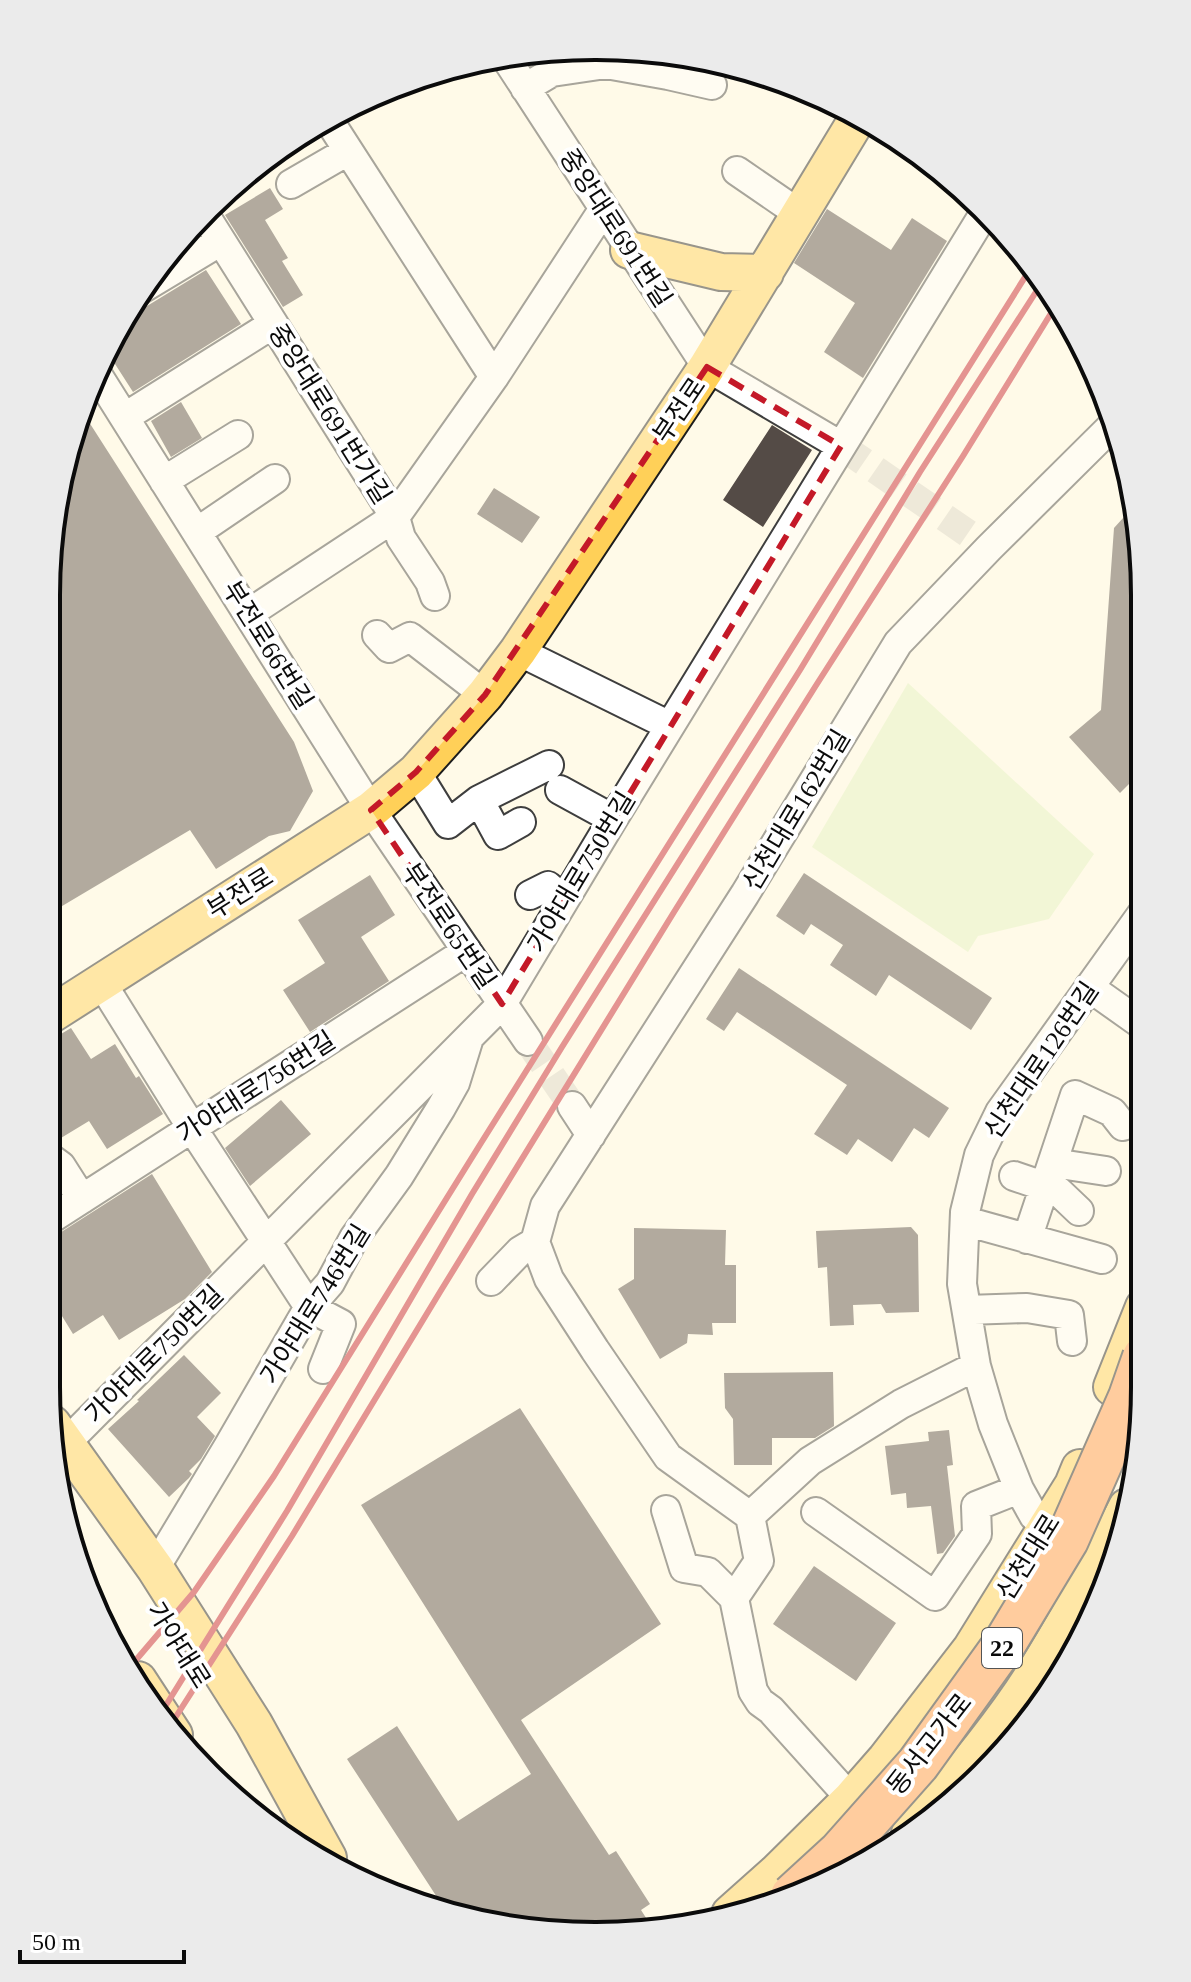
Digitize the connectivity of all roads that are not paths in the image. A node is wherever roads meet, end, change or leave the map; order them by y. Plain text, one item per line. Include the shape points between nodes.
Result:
1 (512, 67) edge
2 (712, 85) dead end
3 (525, 88) junction
4 (853, 126) edge
5 (334, 129) edge
6 (348, 151) junction
7 (737, 171) dead end
8 (291, 184) dead end
9 (603, 210) junction
10 (801, 215) junction
11 (979, 222) edge
12 (210, 224) edge
13 (221, 241) junction
14 (629, 250) junction
15 (169, 272) edge
16 (765, 273) junction
17 (269, 318) junction
18 (707, 367) junction
19 (494, 377) junction
20 (104, 385) edge
21 (125, 417) junction
22 (1106, 432) edge
23 (238, 435) dead end
24 (841, 446) junction
25 (275, 479) dead end
26 (164, 481) junction
27 (395, 517) junction
28 (197, 532) junction
29 (435, 596) dead end
30 (248, 614) junction
31 (377, 635) dead end
32 (518, 651) junction
33 (485, 695) junction
34 (670, 726) junction
35 (416, 772) junction
36 (479, 800) junction
37 (371, 810) junction
38 (613, 819) junction
39 (521, 822) dead end
40 (530, 895) dead end
41 (564, 900) junction
42 (1131, 929) edge
43 (467, 951) junction
44 (101, 982) junction
45 (1089, 987) junction
46 (502, 1004) junction
47 (60, 1009) edge
48 (1131, 1017) edge
49 (468, 1038) junction
50 (528, 1041) tunnel mouth
51 (572, 1106) tunnel mouth
52 (1123, 1126) dead end
53 (192, 1128) junction
54 (591, 1135) junction
55 (60, 1165) edge
56 (1106, 1171) dead end
57 (1049, 1175) junction
58 (1014, 1176) dead end
59 (82, 1199) junction
60 (1079, 1211) dead end
61 (60, 1213) edge
62 (965, 1221) junction
63 (1027, 1239) junction
64 (535, 1242) junction
65 (265, 1243) junction
66 (1091, 1262) dead end
67 (491, 1281) dead end
68 (309, 1307) junction
69 (967, 1310) junction
70 (1131, 1340) edge
71 (1072, 1341) dead end
72 (976, 1366) junction
73 (323, 1369) dead end
74 (1131, 1395) edge
75 (62, 1432) edge
76 (64, 1444) edge
77 (64, 1447) edge
78 (1122, 1484) edge
79 (1019, 1489) junction
80 (666, 1510) dead end
81 (816, 1512) dead end
82 (750, 1516) junction
83 (1034, 1516) dead end
84 (1107, 1546) edge
85 (155, 1568) junction
86 (734, 1598) junction
87 (960, 1778) edge
88 (851, 1799) junction
89 (897, 1829) edge
90 (297, 1831) edge
91 (321, 1846) edge
92 (816, 1874) edge
93 (745, 1901) edge

1 - 3 street, 중앙대로691번길
2 - 3 street via 606,64 552,72
3 - 9 street, 중앙대로691번길
4 - 10 main road, 부전로
5 - 6 street
6 - 8 street
6 - 19 street
7 - 10 street
9 - 14 street, 중앙대로691번길
9 - 19 street, 중앙대로691번가길
10 - 16 main road, 부전로
11 - 24 street, 가야대로750번길
12 - 13 street, 중앙대로691번가길
13 - 15 street
13 - 17 street, 중앙대로691번가길
14 - 16 main road via 721,272
14 - 18 street, 중앙대로691번길
16 - 18 main road, 부전로
17 - 21 street
17 - 27 street, 중앙대로691번가길
18 - 24 street
18 - 32 main road, 부전로
19 - 27 street, 중앙대로691번가길
20 - 21 street, 부전로66번길
21 - 26 street, 부전로66번길
22 - 54 street, 신천대로162번길 via 898,643
23 - 26 street
24 - 34 street, 가야대로750번길
25 - 28 street
26 - 28 street, 부전로66번길
27 - 29 street, 중앙대로691번가길 via 401,538
27 - 30 street, 중앙대로691번가길
28 - 30 street, 부전로66번길
30 - 37 street, 부전로66번길
31 - 33 street via 389,648 410,629
32 - 33 main road, 부전로
32 - 34 street
33 - 35 main road, 부전로
34 - 38 street, 가야대로750번길
35 - 36 street via 448,824
35 - 37 main road, 부전로
36 - 38 street via 555,778
36 - 39 street via 498,835
37 - 43 street, 부전로65번길
37 - 44 main road, 부전로
38 - 41 street, 가야대로750번길
40 - 41 street via 548,886
41 - 46 street, 가야대로750번길
42 - 45 street, 신천대로126번길
43 - 46 street, 부전로65번길
43 - 53 street, 가야대로756번길
44 - 47 main road, 부전로
44 - 53 street
45 - 48 street
45 - 62 street, 신천대로126번길 via 1000,1112 979,1155
46 - 49 street, 가야대로750번길
46 - 50 street, 부전로65번길
49 - 65 street, 가야대로750번길
49 - 68 street, 가야대로746번길 via 455,1083 441,1108 330,1283
51 - 54 street
52 - 57 street, 신천대로126번길 via 1112,1112 1075,1095
53 - 59 street, 가야대로756번길
53 - 65 street
54 - 64 street, 신천대로162번길 via 545,1206
55 - 59 street
56 - 57 street
57 - 58 street
57 - 60 street
57 - 63 street, 신천대로126번길
59 - 61 street, 가야대로756번길
62 - 63 street
62 - 69 street, 신천대로126번길 via 962,1284
63 - 66 street
64 - 67 street
64 - 82 street via 549,1279 668,1457
65 - 68 street
65 - 75 street, 가야대로750번길
68 - 73 street via 341,1324
68 - 85 street, 가야대로746번길
69 - 71 street via 1027,1308 1069,1315
69 - 72 street, 신천대로126번길
70 - 88 main road, 신천대로 via 1073,1485 971,1649
72 - 79 street, 신천대로126번길
72 - 82 street via 901,1404 810,1461
74 - 92 highway, 동서고가로 / 22, bridge via 1067,1540 1003,1646 918,1764
76 - 85 main road
77 - 90 main road, 가야대로 via 129,1567
78 - 89 highway, 동서고가로 / 22 via 1096,1542 1022,1669
79 - 81 street via 976,1506 977,1534 935,1596
79 - 83 street, 신천대로126번길
80 - 86 street via 684,1568 708,1572
82 - 86 street via 759,1561
84 - 87 main road via 1033,1676
85 - 91 main road via 254,1724
86 - 88 street via 753,1691
88 - 93 main road, 신천대로

